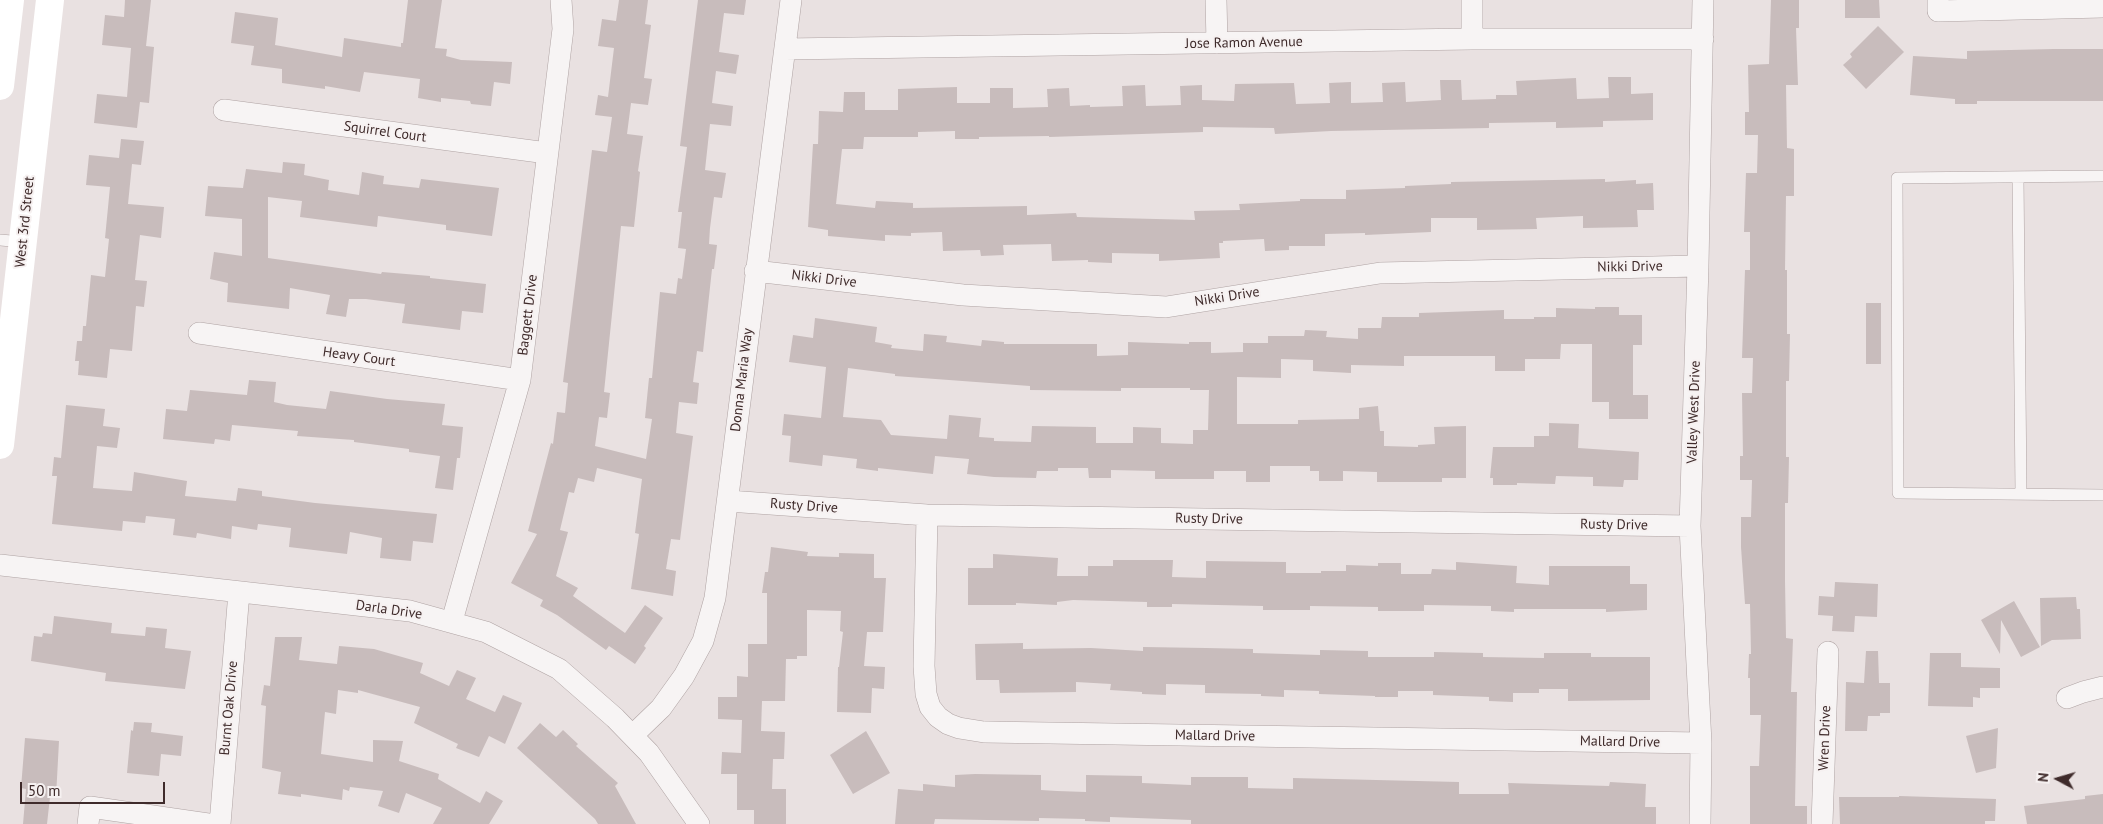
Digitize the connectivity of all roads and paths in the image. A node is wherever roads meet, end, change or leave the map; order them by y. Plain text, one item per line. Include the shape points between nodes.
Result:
1 (10, 0) edge
2 (50, 0) edge
3 (561, 0) edge
4 (791, 0) edge
5 (1216, 0) edge
6 (1472, 0) edge
7 (1703, 0) edge
8 (1938, 0) edge
9 (2103, 7) edge
10 (1472, 39) junction
11 (1702, 39) junction
12 (1217, 44) junction
13 (785, 49) junction
14 (0, 86) edge
15 (224, 110) dead end
16 (547, 153) junction
17 (2103, 176) edge
18 (2018, 177) junction
19 (12, 241) edge
20 (1698, 266) junction
21 (755, 271) junction
22 (198, 333) dead end
23 (520, 380) junction
24 (0, 445) edge
25 (2021, 494) junction
26 (2103, 495) edge
27 (728, 501) junction
28 (927, 515) junction
29 (1690, 526) junction
30 (0, 565) edge
31 (239, 592) junction
32 (452, 621) junction
33 (1828, 652) dead end
34 (2103, 687) edge
35 (2067, 698) dead end
36 (633, 735) junction
37 (1700, 743) junction
38 (88, 824) edge
39 (208, 824) edge
40 (220, 824) edge
41 (699, 824) edge
42 (1700, 824) edge
43 (1822, 824) edge

1 - 14 main road
2 - 19 main road, West 3rd Street
3 - 16 street, Baggett Drive via 563,29
4 - 13 street, Donna Maria Way
5 - 12 street
6 - 10 street
7 - 11 street, Valley West Drive
8 - 9 street via 1938,11
10 - 11 street, Jose Ramon Avenue
10 - 12 street, Jose Ramon Avenue
11 - 20 street, Valley West Drive
12 - 13 street, Jose Ramon Avenue
13 - 21 street, Donna Maria Way
15 - 16 street, Squirrel Court
16 - 23 street, Baggett Drive
17 - 18 lane
18 - 25 lane
18 - 25 lane via 1897,178 1898,493
19 - 24 main road, West 3rd Street
20 - 21 street, Nikki Drive via 1380,273 1166,306 963,295
20 - 29 street, Valley West Drive
21 - 27 street, Donna Maria Way
22 - 23 street, Heavy Court
23 - 32 street, Baggett Drive
25 - 26 lane
27 - 28 street, Rusty Drive
27 - 36 street, Donna Maria Way via 719,576 703,641 673,693
28 - 29 street, Rusty Drive
28 - 37 street, Mallard Drive via 926,694 938,717 959,728 984,732
29 - 37 street, Valley West Drive
30 - 31 street, Darla Drive
31 - 32 street, Darla Drive via 410,612
31 - 40 street, Burnt Oak Drive
32 - 36 street, Darla Drive via 486,632 559,669
33 - 43 street, Wren Drive
34 - 35 street
36 - 41 street, Darla Drive
37 - 42 street, Valley West Drive
38 - 39 street via 90,807

